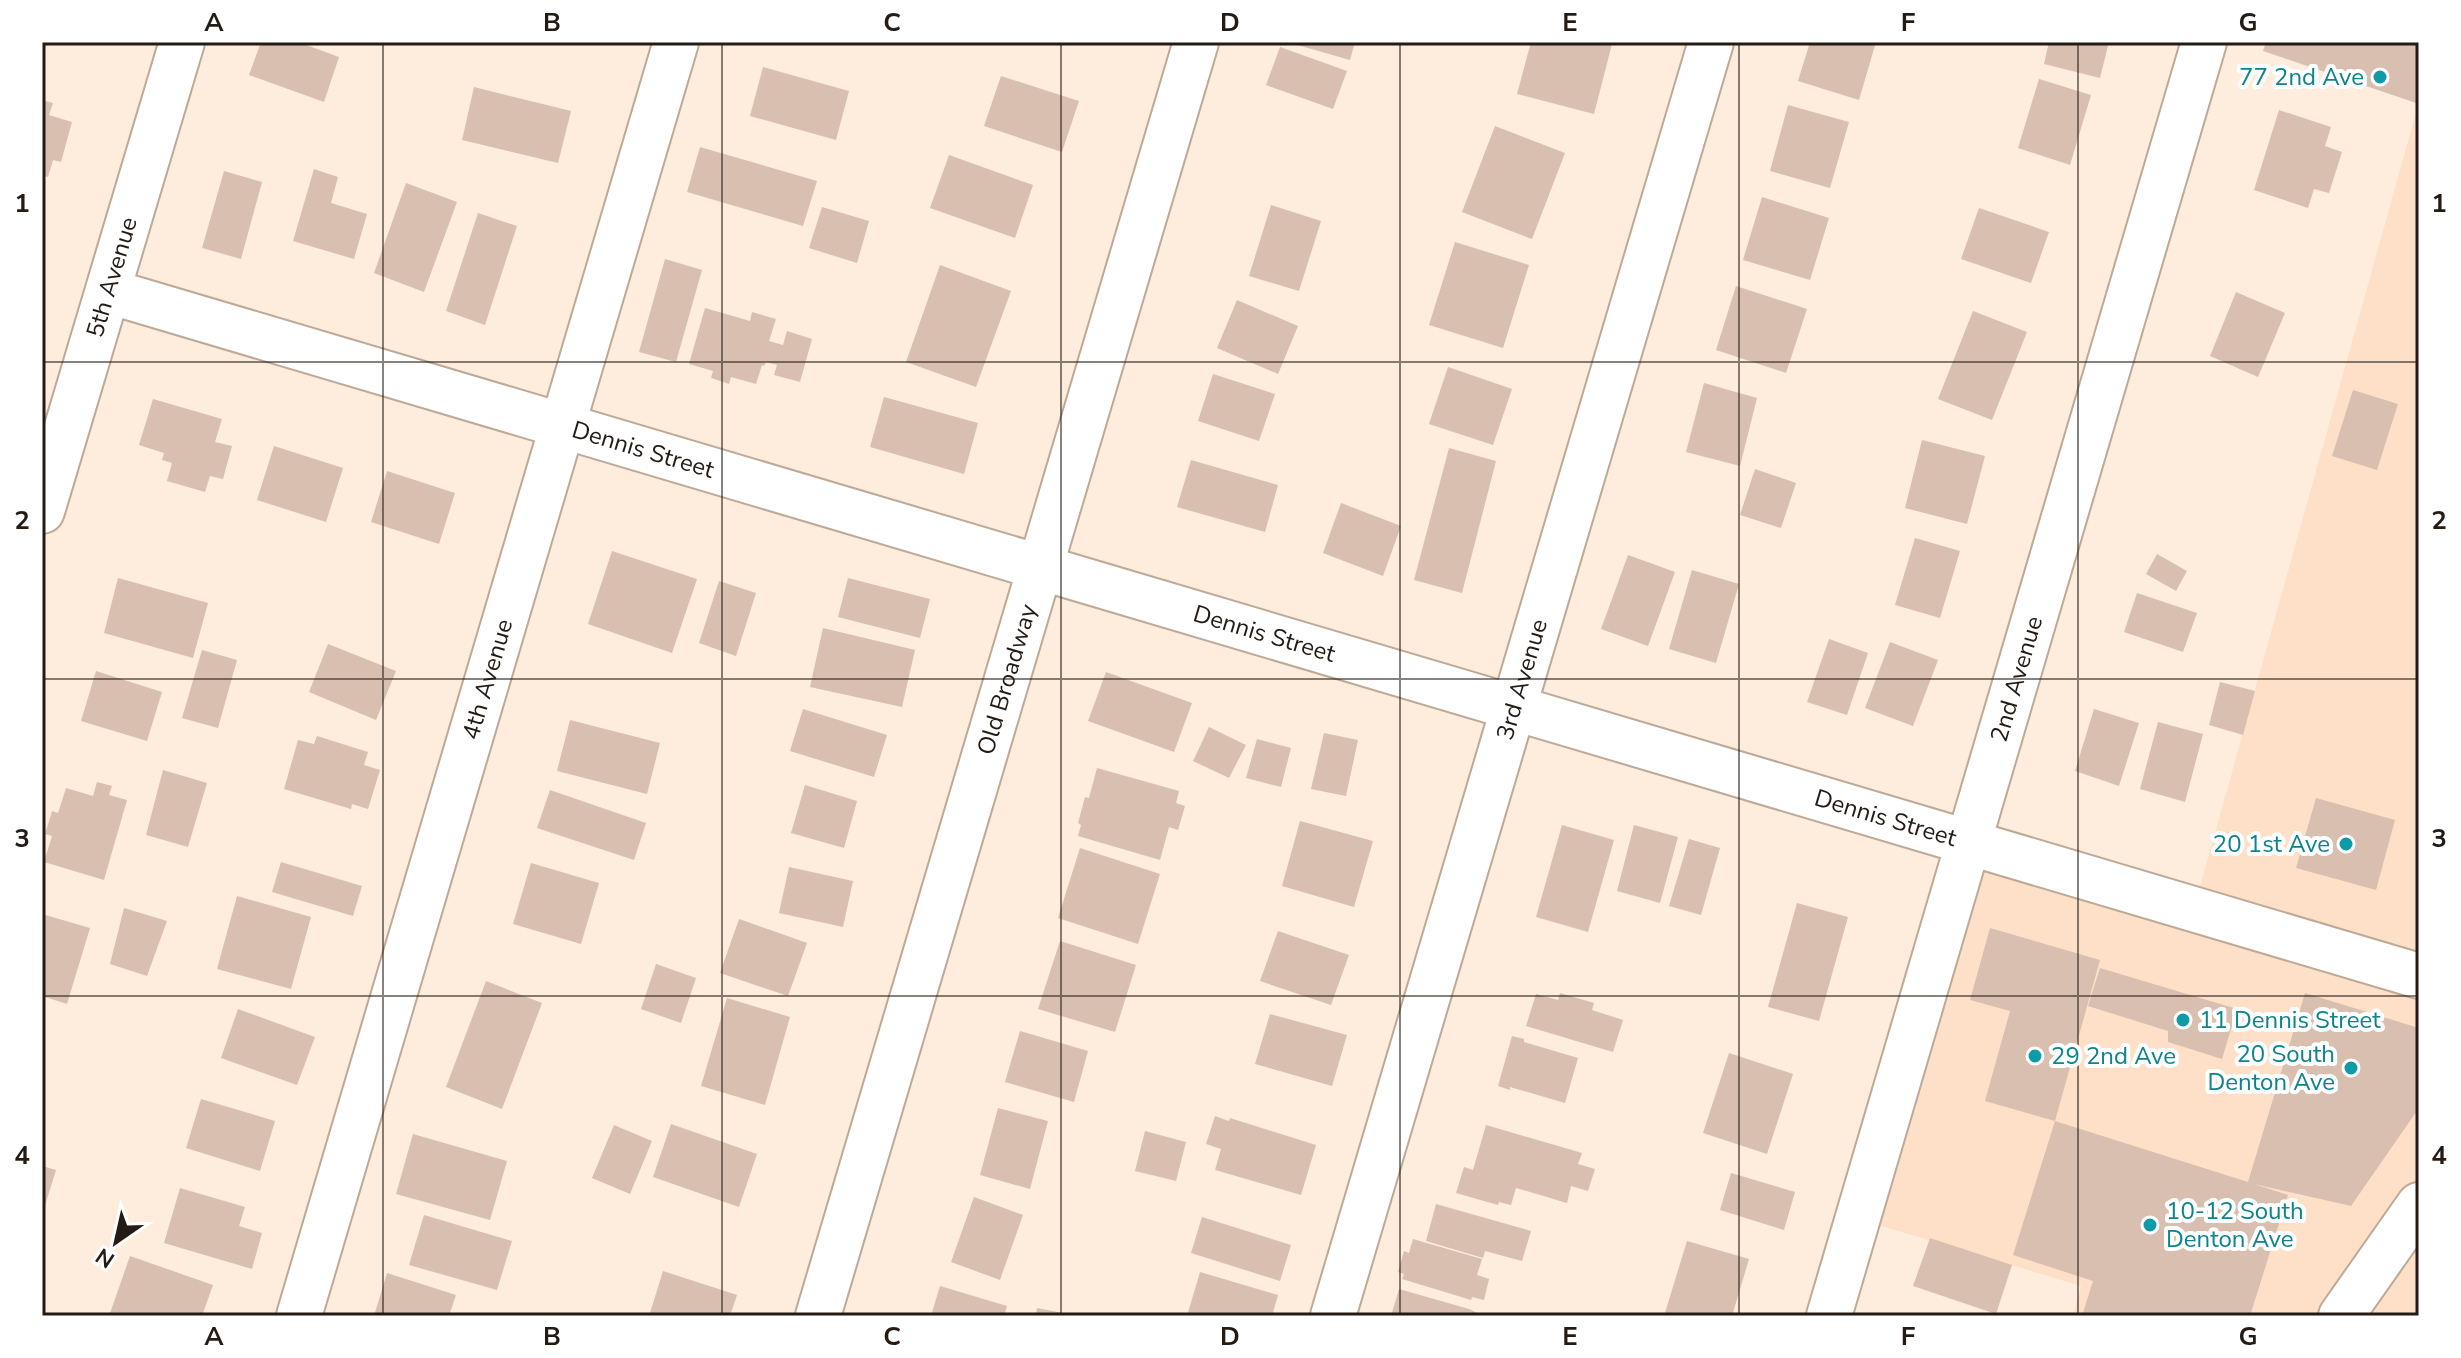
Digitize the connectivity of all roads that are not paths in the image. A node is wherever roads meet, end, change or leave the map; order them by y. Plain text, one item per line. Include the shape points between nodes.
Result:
1 (182, 42) edge
2 (676, 42) edge
3 (1196, 42) edge
4 (1711, 42) edge
5 (2204, 42) edge
6 (108, 291) junction
7 (563, 426) junction
8 (43, 502) edge
9 (1041, 567) junction
10 (1514, 707) junction
11 (1970, 843) junction
12 (2419, 976) edge
13 (2419, 1205) edge
14 (299, 1316) edge
15 (818, 1316) edge
16 (1333, 1316) edge
17 (1829, 1316) edge
18 (2341, 1316) edge

1 - 6 street, 5th Avenue
2 - 7 street, 4th Avenue
3 - 9 street, Old Broadway
4 - 10 street, 3rd Avenue
5 - 11 street, 2nd Avenue
6 - 7 street, Dennis Street
6 - 8 street, 5th Avenue
7 - 9 street, Dennis Street
7 - 14 street, 4th Avenue
9 - 10 street, Dennis Street
9 - 15 street, Old Broadway
10 - 11 street, Dennis Street
10 - 16 street, 3rd Avenue
11 - 12 street, Dennis Street
11 - 17 street, 2nd Avenue
13 - 18 street

